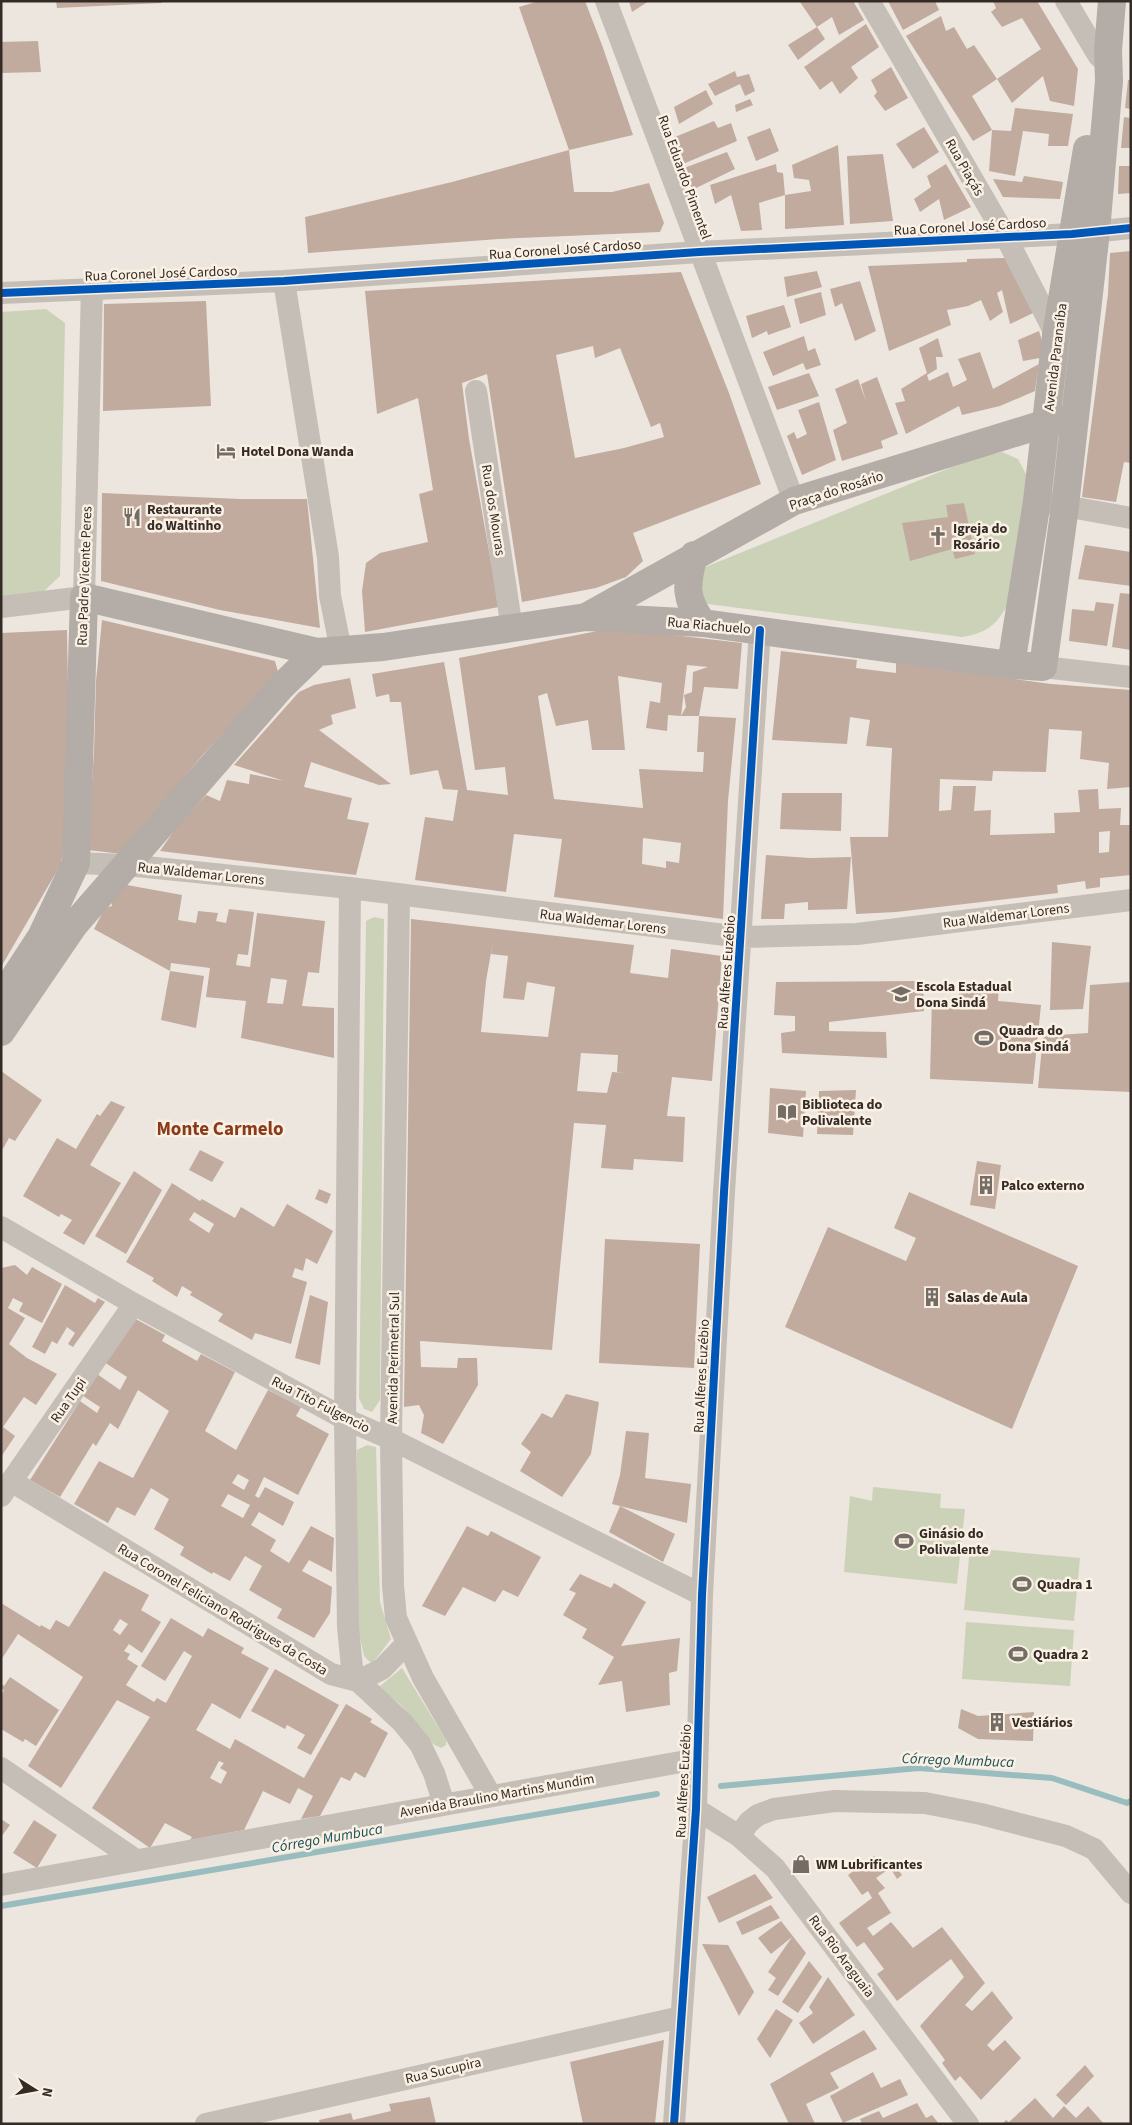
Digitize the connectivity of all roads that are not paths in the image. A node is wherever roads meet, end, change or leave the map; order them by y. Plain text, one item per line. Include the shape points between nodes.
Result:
1 (606, 1) edge
2 (869, 1) edge
3 (1066, 1) edge
4 (1112, 1) edge
5 (1107, 59) junction
6 (1131, 228) edge
7 (1084, 233) junction
8 (1006, 237) junction
9 (699, 252) junction
10 (284, 281) junction
11 (92, 288) junction
12 (1, 293) edge
13 (1056, 335) junction
14 (476, 391) dead end
15 (1075, 420) junction
16 (1047, 423) junction
17 (794, 501) junction
18 (1037, 501) junction
19 (1065, 506) junction
20 (1131, 518) edge
21 (694, 555) junction
22 (84, 597) junction
23 (1, 607) edge
24 (586, 617) junction
25 (702, 623) junction
26 (512, 629) junction
27 (760, 630) junction
28 (329, 651) junction
29 (1011, 665) junction
30 (1043, 667) junction
31 (1131, 677) edge
32 (76, 863) junction
33 (127, 865) junction
34 (350, 888) junction
35 (400, 896) junction
36 (1131, 900) edge
37 (741, 937) junction
38 (1, 998) edge
39 (1, 1032) edge
40 (1, 1227) edge
41 (134, 1304) junction
42 (345, 1419) junction
43 (391, 1438) junction
44 (6, 1489) edge
45 (702, 1595) junction
46 (407, 1643) junction
47 (358, 1681) junction
48 (697, 1759) junction
49 (1, 1768) edge
50 (491, 1796) junction
51 (444, 1804) junction
52 (696, 1809) junction
53 (739, 1836) junction
54 (136, 1860) junction
55 (1, 1885) edge
56 (1131, 1893) edge
57 (681, 2017) junction
58 (206, 2124) edge
59 (674, 2124) edge
60 (968, 2124) edge

1 - 9 street, Rua Eduardo Pimentel
2 - 8 street, Rua Piaçás
3 - 5 street
4 - 5 main road, Avenida Paranaíba
5 - 7 main road, Avenida Paranaíba
6 - 7 street, Rua Coronel José Cardoso
7 - 8 street, Rua Coronel José Cardoso
7 - 13 main road, Avenida Paranaíba
7 - 15 main road, Avenida Paranaíba
8 - 9 street, Rua Coronel José Cardoso
8 - 13 street, Rua Piaçás
9 - 10 street, Rua Coronel José Cardoso
9 - 17 street, Rua Eduardo Pimentel
10 - 11 street, Rua Coronel José Cardoso
10 - 28 street via 328,557
11 - 12 street, Rua Coronel José Cardoso
11 - 22 street, Rua Padre Vicente Peres
13 - 16 main road, Avenida Paranaíba
14 - 26 street, Rua dos Mouras
15 - 16 main road, Praça do Rosário
15 - 19 main road, Avenida Paranaíba
16 - 17 main road, Praça do Rosário
16 - 18 main road, Avenida Paranaíba
17 - 21 main road, Praça do Rosário
18 - 19 street
18 - 29 main road, Avenida Paranaíba
19 - 20 street
19 - 30 main road, Avenida Paranaíba
21 - 24 main road, Praça do Rosário
21 - 25 main road via 688,576 688,595 691,608
22 - 23 street
22 - 28 main road, Rua Riachuelo
22 - 32 main road, Rua Padre Vicente Peres
24 - 25 main road, Rua Riachuelo
24 - 26 main road, Rua Riachuelo
25 - 27 main road, Rua Riachuelo
26 - 28 main road, Rua Riachuelo
27 - 29 main road, Rua Riachuelo
27 - 37 street, Rua Alferes Euzébio
28 - 33 main road via 280,688
29 - 30 main road, Rua Riachuelo
30 - 31 street, Rua Riachuelo
32 - 33 street, Rua Waldemar Lorens
32 - 38 main road via 41,937
33 - 34 street, Rua Waldemar Lorens
33 - 39 main road via 74,925
34 - 35 street, Rua Waldemar Lorens
34 - 42 street
35 - 37 street, Rua Waldemar Lorens
35 - 43 street, Avenida Perimetral Sul
36 - 37 street, Rua Waldemar Lorens via 857,934
37 - 45 street, Rua Alferes Euzébio
40 - 41 street, Rua Tito Fulgencio
41 - 42 street, Rua Tito Fulgencio
41 - 44 street, Rua Tupi
42 - 43 street, Rua Tito Fulgencio
42 - 47 street via 348,1627 352,1668
43 - 45 street, Rua Tito Fulgencio
43 - 46 street, Avenida Perimetral Sul via 393,1586 396,1618
44 - 47 street, Rua Coronel Feliciano Rodrigues da Costa via 331,1674
45 - 48 street, Rua Alferes Euzébio
46 - 47 street via 382,1669
46 - 50 street, Avenida Perimetral Sul via 423,1678
47 - 51 street, Rua Coronel Feliciano Rodrigues da Costa via 402,1722 420,1744
48 - 50 street, Avenida Braulino Martins Mundim
48 - 52 street, Rua Alferes Euzébio
49 - 54 street
50 - 51 street, Avenida Braulino Martins Mundim
51 - 54 street, Avenida Braulino Martins Mundim
52 - 53 street, Rua Rio Araguaia
52 - 57 street, Rua Alferes Euzébio
53 - 56 street via 758,1815 774,1809 835,1801 925,1803 1066,1836 1094,1849
53 - 60 street, Rua Rio Araguaia via 775,1868
54 - 55 street, Avenida Braulino Martins Mundim
57 - 58 street, Rua Sucupira
57 - 59 street, Rua Alferes Euzébio

